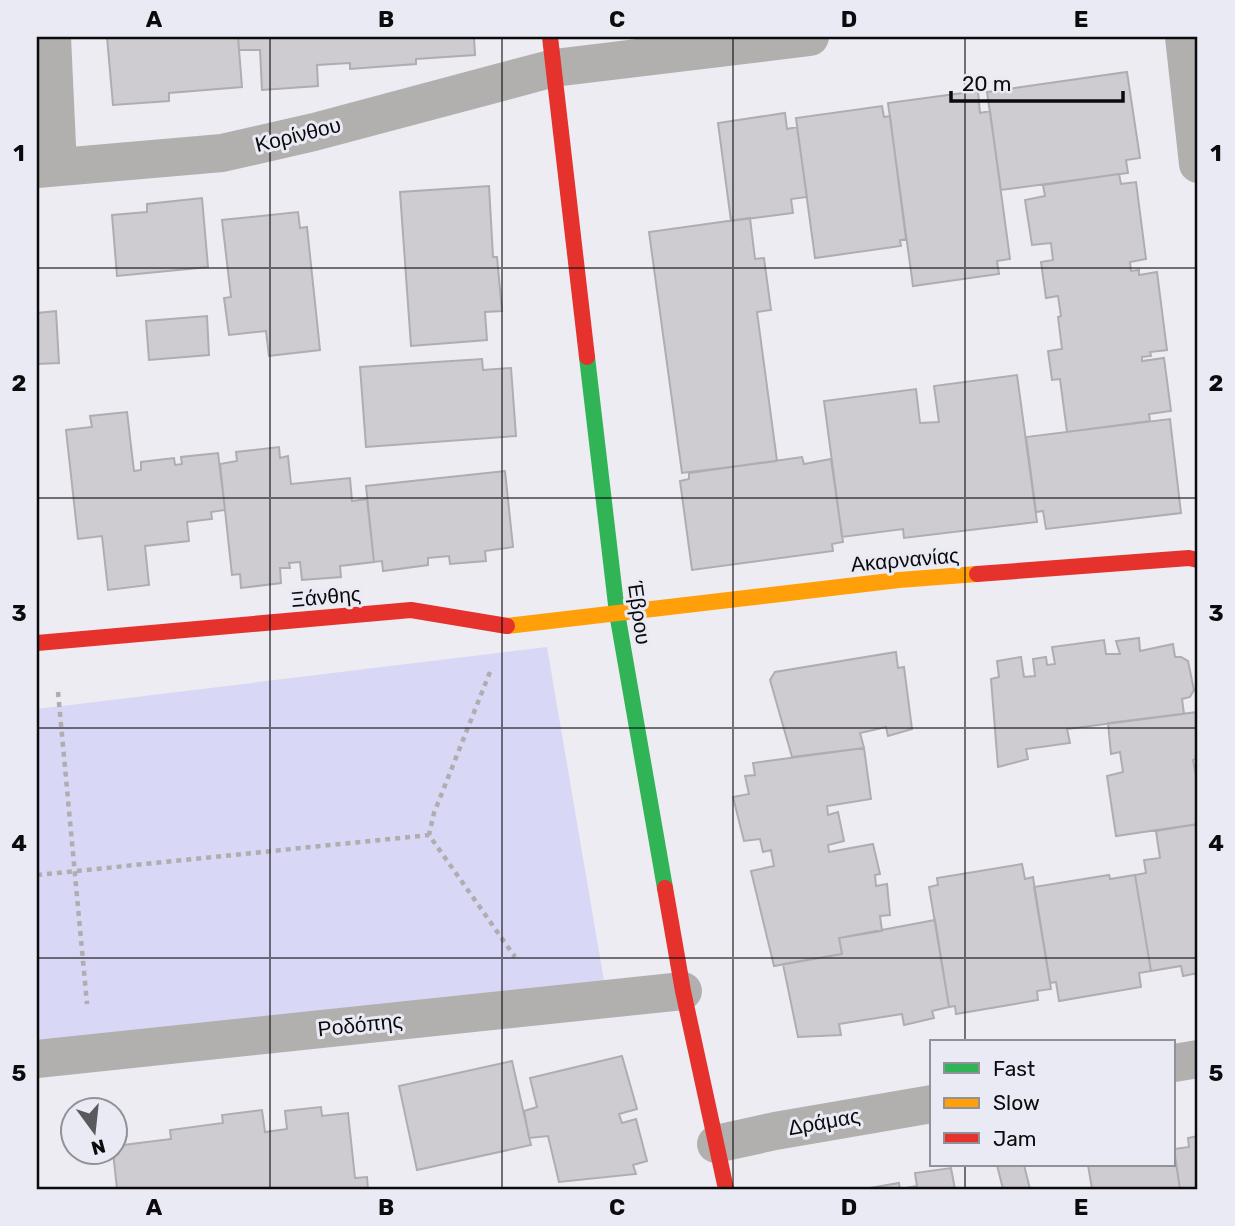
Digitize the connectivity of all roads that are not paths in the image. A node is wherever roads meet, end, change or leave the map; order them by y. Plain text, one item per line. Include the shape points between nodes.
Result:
1 (52, 37) edge
2 (810, 37) edge
3 (1184, 37) edge
4 (552, 52) edge
5 (1198, 164) edge
6 (47, 168) edge
7 (1198, 560) edge
8 (617, 613) junction
9 (45, 643) edge
10 (683, 991) junction
11 (37, 1059) edge
12 (1198, 1059) edge
13 (1176, 1063) edge
14 (930, 1104) edge
15 (716, 1144) junction
16 (726, 1189) edge

1 - 6 street
2 - 4 street, Κορίνθου
3 - 5 street
4 - 6 street, Κορίνθου via 314,132 222,153
4 - 8 street, Έβρου
7 - 8 street, Ακαρνανίας via 899,580
8 - 9 street, Ξάνθης via 509,626 411,610
8 - 10 street, Έβρου
10 - 11 street, Ροδόπης
10 - 15 street, Έβρου
12 - 13 street
14 - 15 street, Δράμας
15 - 16 street, Έβρου

